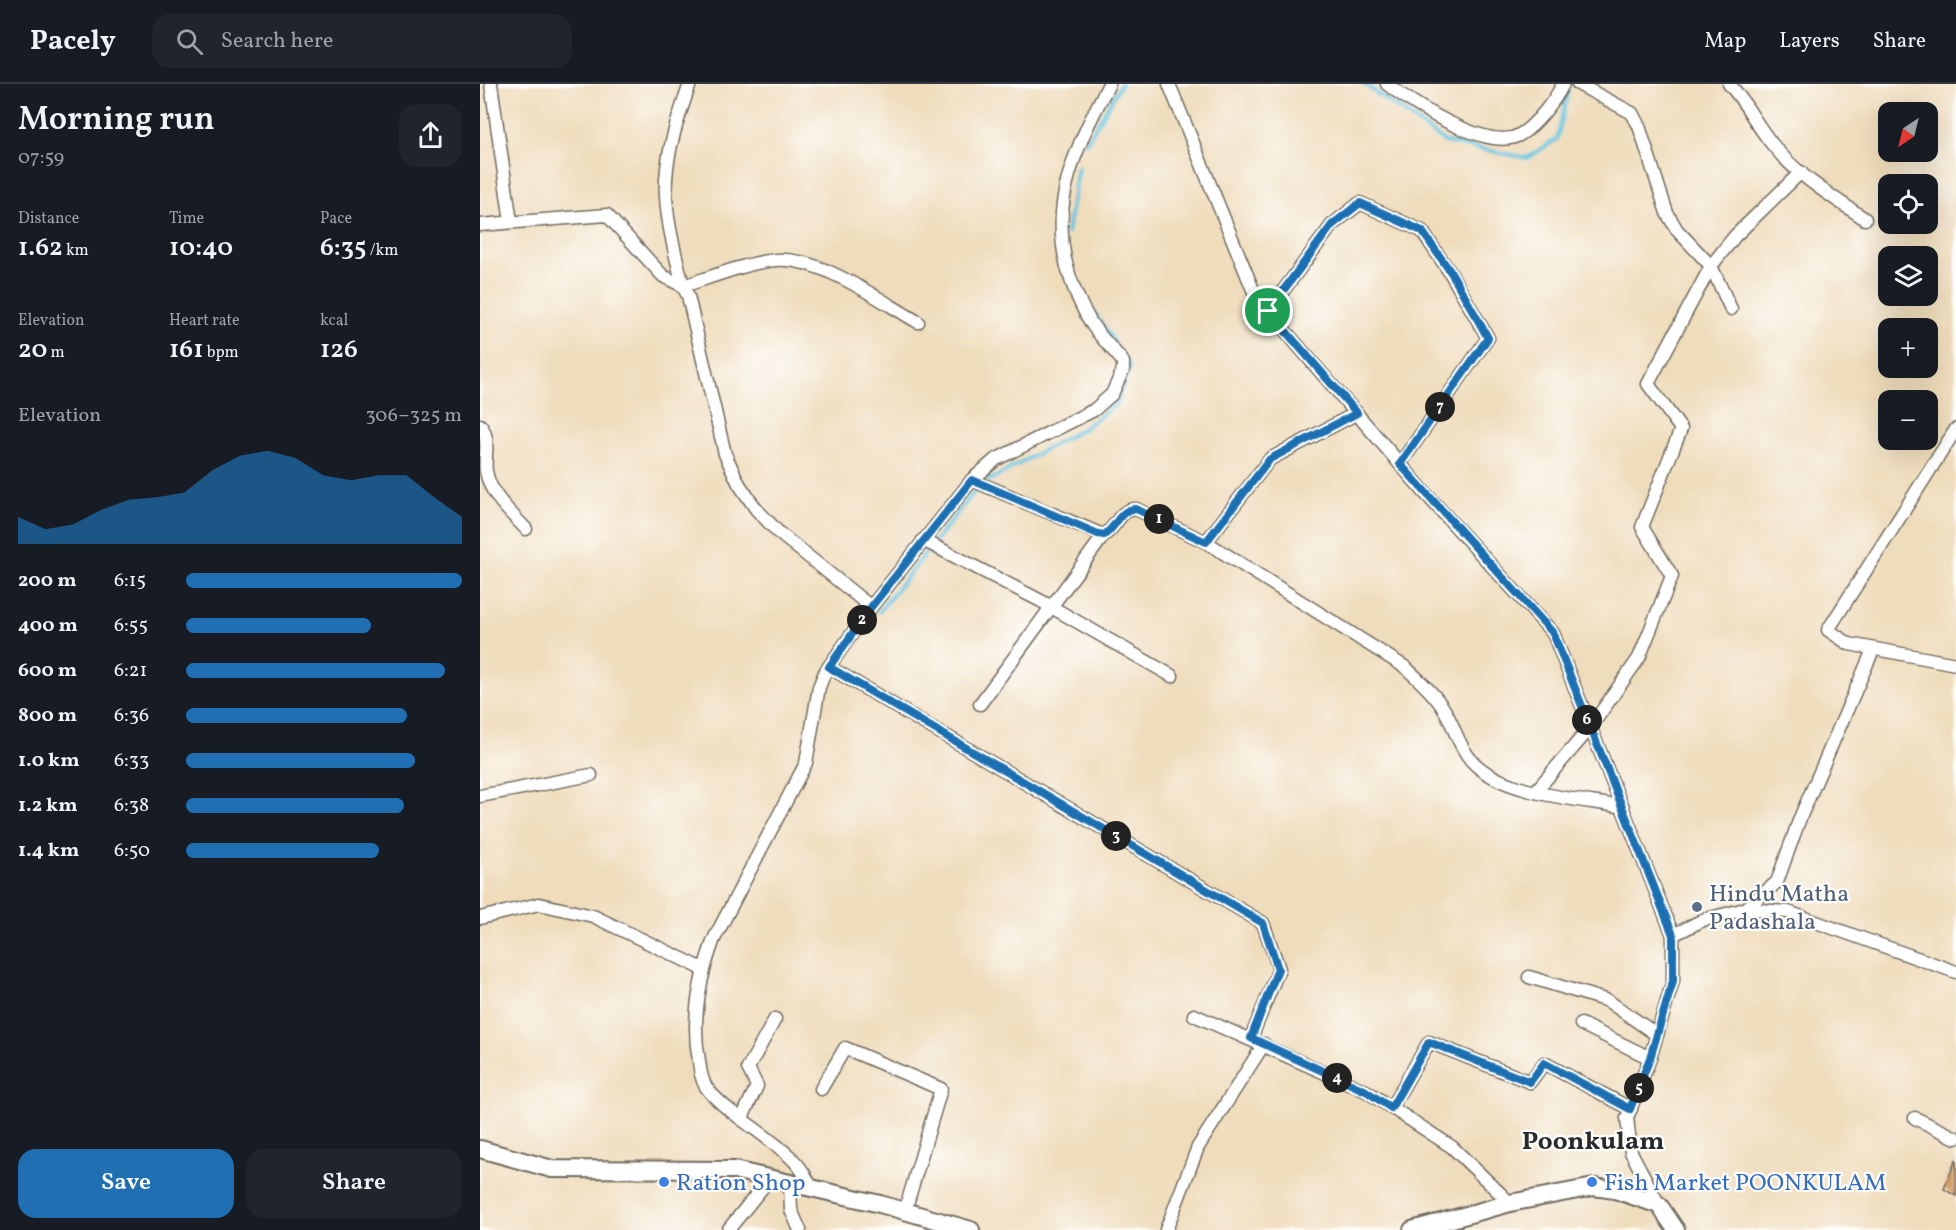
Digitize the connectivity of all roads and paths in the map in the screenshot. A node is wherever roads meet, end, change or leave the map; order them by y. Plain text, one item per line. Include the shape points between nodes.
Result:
1 (491, 84) edge
2 (690, 84) edge
3 (1109, 84) edge
4 (1169, 84) edge
5 (1388, 84) edge
6 (1563, 84) edge
7 (1578, 84) edge
8 (1729, 84) edge
9 (1801, 172) junction
10 (1865, 219) dead end
11 (511, 222) junction
12 (480, 225) edge
13 (1711, 266) junction
14 (683, 285) junction
15 (1731, 309) dead end
16 (1268, 311) junction
17 (918, 322) dead end
18 (1357, 413) junction
19 (480, 424) edge
20 (1956, 429) edge
21 (1400, 464) junction
22 (972, 480) junction
23 (526, 529) dead end
24 (1104, 535) junction
25 (922, 540) junction
26 (1206, 542) junction
27 (871, 607) junction
28 (1053, 608) junction
29 (1873, 650) junction
30 (1956, 664) edge
31 (829, 667) junction
32 (1172, 676) dead end
33 (980, 704) dead end
34 (1590, 728) junction
35 (591, 775) dead end
36 (1535, 792) junction
37 (480, 796) edge
38 (1623, 807) junction
39 (1745, 909) junction
40 (480, 918) edge
41 (1673, 935) junction
42 (703, 969) junction
43 (1956, 972) edge
44 (1529, 977) dead end
45 (1194, 1015) dead end
46 (775, 1019) dead end
47 (1581, 1024) dead end
48 (1657, 1035) junction
49 (1251, 1038) junction
50 (1264, 1044) junction
51 (1650, 1058) junction
52 (821, 1089) dead end
53 (1391, 1108) junction
54 (1630, 1109) junction
55 (742, 1118) junction
56 (1915, 1118) dead end
57 (1956, 1138) edge
58 (480, 1149) edge
59 (770, 1178) junction
60 (790, 1183) junction
61 (811, 1188) junction
62 (1510, 1203) junction
63 (1659, 1205) junction
64 (905, 1211) junction
65 (728, 1230) edge
66 (800, 1230) edge
67 (971, 1230) edge
68 (1166, 1230) edge
69 (1412, 1230) edge
70 (1676, 1230) edge

1 - 11 street
2 - 14 street via 672,138 666,180
3 - 22 street via 1073,155 1059,216 1063,247 1081,304 1123,362 1123,370 1112,394 1094,410 995,460
4 - 16 street via 1256,297
5 - 6 street via 1427,111 1491,139 1520,135
7 - 13 street via 1632,112 1667,213 1677,230
8 - 9 street via 1772,145
9 - 10 street
9 - 13 street via 1735,236
11 - 12 street
11 - 14 street via 607,214 663,276
13 - 15 street
13 - 34 street via 1648,384 1681,429 1642,527 1672,576 1639,658
14 - 17 street via 776,260 799,262 829,272
14 - 27 street via 726,454 739,484 779,532
16 - 18 street
16 - 21 street via 1332,225 1360,203 1422,231 1488,338
18 - 21 street
18 - 26 street via 1270,459
19 - 23 street via 486,436 486,470 491,486
20 - 29 street via 1828,630 1849,644
21 - 34 street via 1553,633
22 - 24 street
22 - 25 street
24 - 26 street via 1122,513 1136,509
24 - 28 street
25 - 27 street
25 - 28 street
26 - 36 street via 1405,667 1446,712 1455,737 1472,761 1498,778
27 - 31 street
28 - 32 street
28 - 33 street
29 - 30 street
29 - 39 street via 1800,818 1777,882
31 - 42 street via 819,687 807,764 714,939
31 - 49 street via 1263,923 1278,969
34 - 36 street
34 - 38 street
35 - 37 street
36 - 38 street
38 - 41 street
39 - 41 street via 1703,920
39 - 43 street via 1788,912
40 - 42 street via 539,904 593,916
41 - 48 street via 1673,981
42 - 55 street via 694,1019 702,1078 715,1096
44 - 48 street via 1608,1001
45 - 49 street
46 - 55 street via 748,1068 757,1086
47 - 51 street
48 - 51 street
49 - 50 street
50 - 53 street via 1366,1091
50 - 68 street via 1198,1147
51 - 54 street
52 - 64 street via 845,1048 942,1089
53 - 54 street via 1429,1042 1530,1082 1544,1063
53 - 62 street via 1452,1147
54 - 63 street via 1627,1118 1631,1152
55 - 61 street via 793,1158
56 - 57 street
58 - 59 main road via 552,1168 735,1170
59 - 60 main road
59 - 65 street
60 - 61 main road
60 - 66 street via 790,1210
61 - 64 main road
62 - 63 main road via 1594,1187
62 - 69 main road
63 - 70 main road
64 - 67 main road

